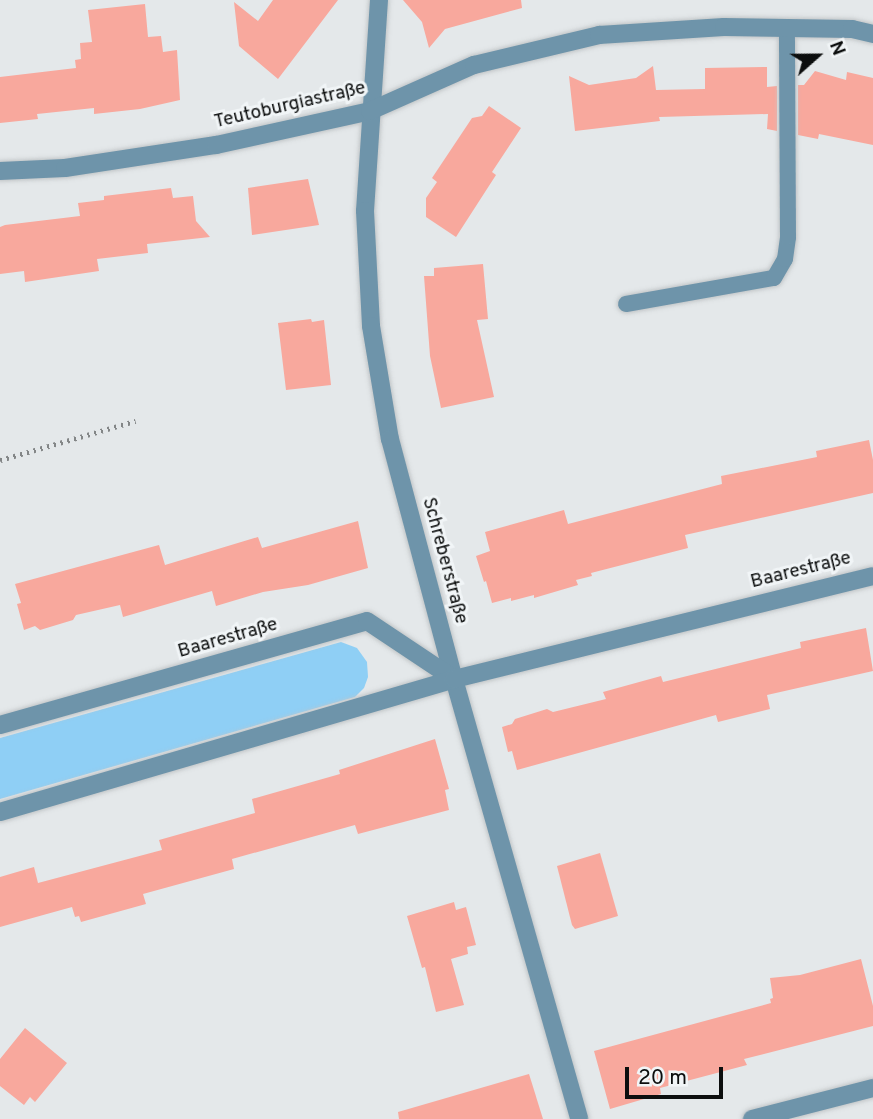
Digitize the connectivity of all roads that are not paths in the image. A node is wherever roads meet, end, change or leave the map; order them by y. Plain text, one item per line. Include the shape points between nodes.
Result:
1 (379, 0) edge
2 (787, 28) junction
3 (873, 34) edge
4 (370, 111) junction
5 (0, 171) edge
6 (626, 304) dead end
7 (873, 576) edge
8 (454, 679) junction
9 (0, 725) edge
10 (0, 813) edge
11 (873, 1088) edge
12 (579, 1119) edge
13 (752, 1119) edge

1 - 4 street, Schreberstraße
2 - 3 street, Teutoburgiastraße via 852,29
2 - 4 street, Teutoburgiastraße via 599,35 474,65
2 - 6 lane via 788,237 785,259 774,278
4 - 5 street, Teutoburgiastraße via 216,145 65,168
4 - 8 street, Schreberstraße via 365,211 371,326 390,439
7 - 8 street, Baarestraße
8 - 9 street, Baarestraße via 367,621
8 - 10 street, Baarestraße
8 - 12 street, Schreberstraße
11 - 13 street

